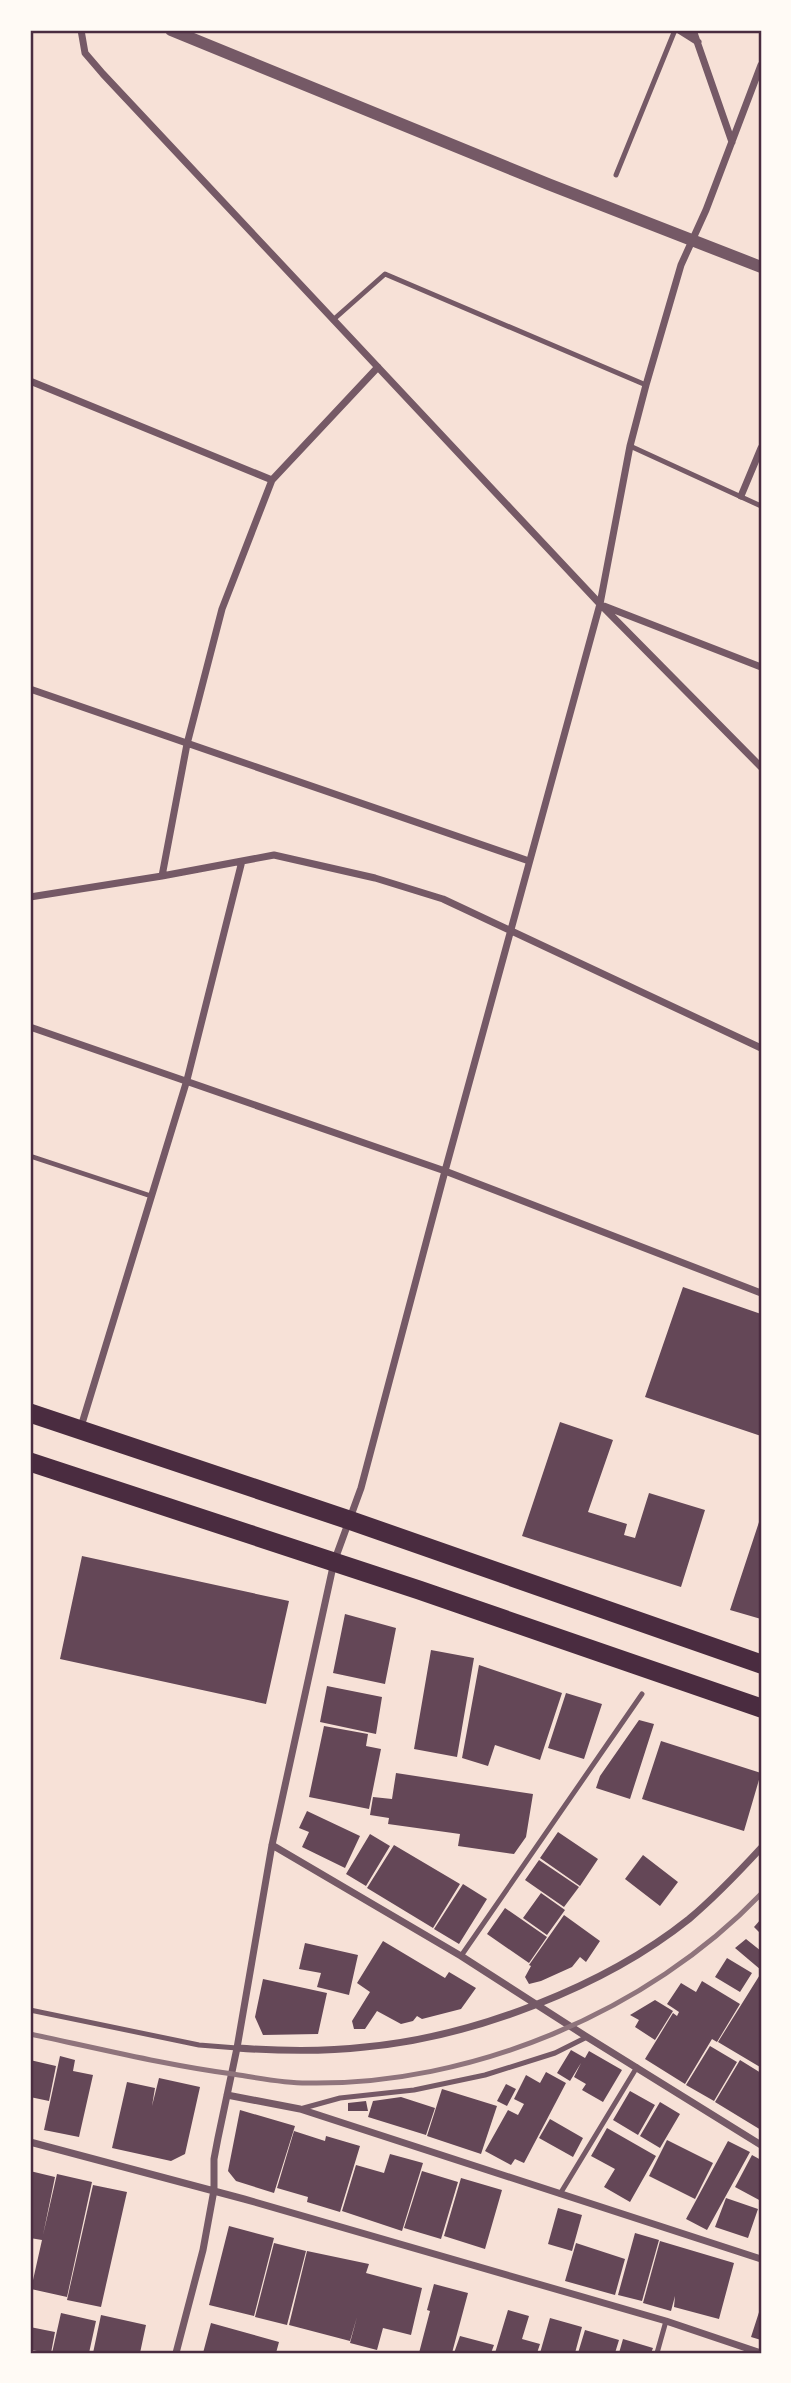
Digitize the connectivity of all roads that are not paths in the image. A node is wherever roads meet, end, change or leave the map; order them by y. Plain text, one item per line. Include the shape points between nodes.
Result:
1 (81, 30) edge
2 (171, 30) edge
3 (677, 30) edge
4 (693, 30) edge
5 (698, 42) junction
6 (761, 65) edge
7 (732, 143) junction
8 (616, 175) dead end
9 (691, 240) junction
10 (761, 267) edge
11 (333, 320) junction
12 (378, 367) junction
13 (30, 381) edge
14 (646, 384) junction
15 (630, 446) junction
16 (761, 449) edge
17 (272, 480) junction
18 (741, 496) junction
19 (761, 506) edge
20 (600, 604) junction
21 (761, 667) edge
22 (30, 689) edge
23 (187, 744) junction
24 (761, 767) edge
25 (529, 861) junction
26 (242, 862) junction
27 (162, 876) junction
28 (30, 897) edge
29 (511, 931) junction
30 (30, 1027) edge
31 (761, 1048) edge
32 (187, 1080) junction
33 (30, 1156) edge
34 (445, 1171) junction
35 (151, 1196) junction
36 (761, 1293) edge
37 (30, 1413) edge
38 (80, 1430) junction
39 (30, 1462) edge
40 (349, 1520) junction
41 (334, 1562) junction
42 (761, 1664) edge
43 (642, 1694) dead end
44 (761, 1708) edge
45 (272, 1845) junction
46 (761, 1848) edge
47 (461, 1956) junction
48 (535, 2004) junction
49 (30, 2010) edge
50 (587, 2037) junction
51 (237, 2048) junction
52 (637, 2067) junction
53 (227, 2095) junction
54 (300, 2109) junction
55 (30, 2142) edge
56 (761, 2145) edge
57 (214, 2190) junction
58 (560, 2194) junction
59 (761, 2259) edge
60 (666, 2321) junction
61 (176, 2353) edge
62 (657, 2353) edge
63 (761, 2353) edge

1 - 11 street via 85,53 103,74
2 - 9 street
3 - 5 street
3 - 8 lane
4 - 5 street
5 - 7 street
6 - 7 street
7 - 9 street
9 - 10 street
9 - 14 street
11 - 12 street
11 - 14 lane via 385,274
12 - 17 street
12 - 20 street
13 - 17 street
14 - 15 street
15 - 18 lane
15 - 20 street
16 - 18 street
17 - 23 street via 222,609
18 - 19 lane
20 - 21 street
20 - 24 street
20 - 25 street
22 - 23 street
23 - 25 street
23 - 27 street
25 - 29 street
26 - 27 street
26 - 29 street via 274,856 375,878 443,899
26 - 32 street
27 - 28 street
29 - 31 street
29 - 34 street
30 - 32 street
32 - 34 street
32 - 35 street
33 - 35 lane
34 - 36 street
34 - 40 street
35 - 38 street
37 - 38 highway
38 - 40 highway
39 - 41 highway
40 - 41 street
40 - 42 highway
41 - 44 highway
41 - 45 street
43 - 47 lane
45 - 47 street
45 - 51 street
46 - 48 street via 711,1900 650,1946 576,1988
47 - 48 street
48 - 50 street
48 - 51 street via 473,2026 405,2042 304,2051
49 - 51 lane via 199,2045
50 - 52 street
50 - 54 lane via 555,2053 485,2075 414,2090 340,2098
51 - 53 street
52 - 56 street
52 - 58 lane
53 - 54 street
53 - 57 street via 214,2159
54 - 58 street
55 - 57 street
57 - 60 street
57 - 61 street
58 - 59 street
60 - 62 lane
60 - 63 street

